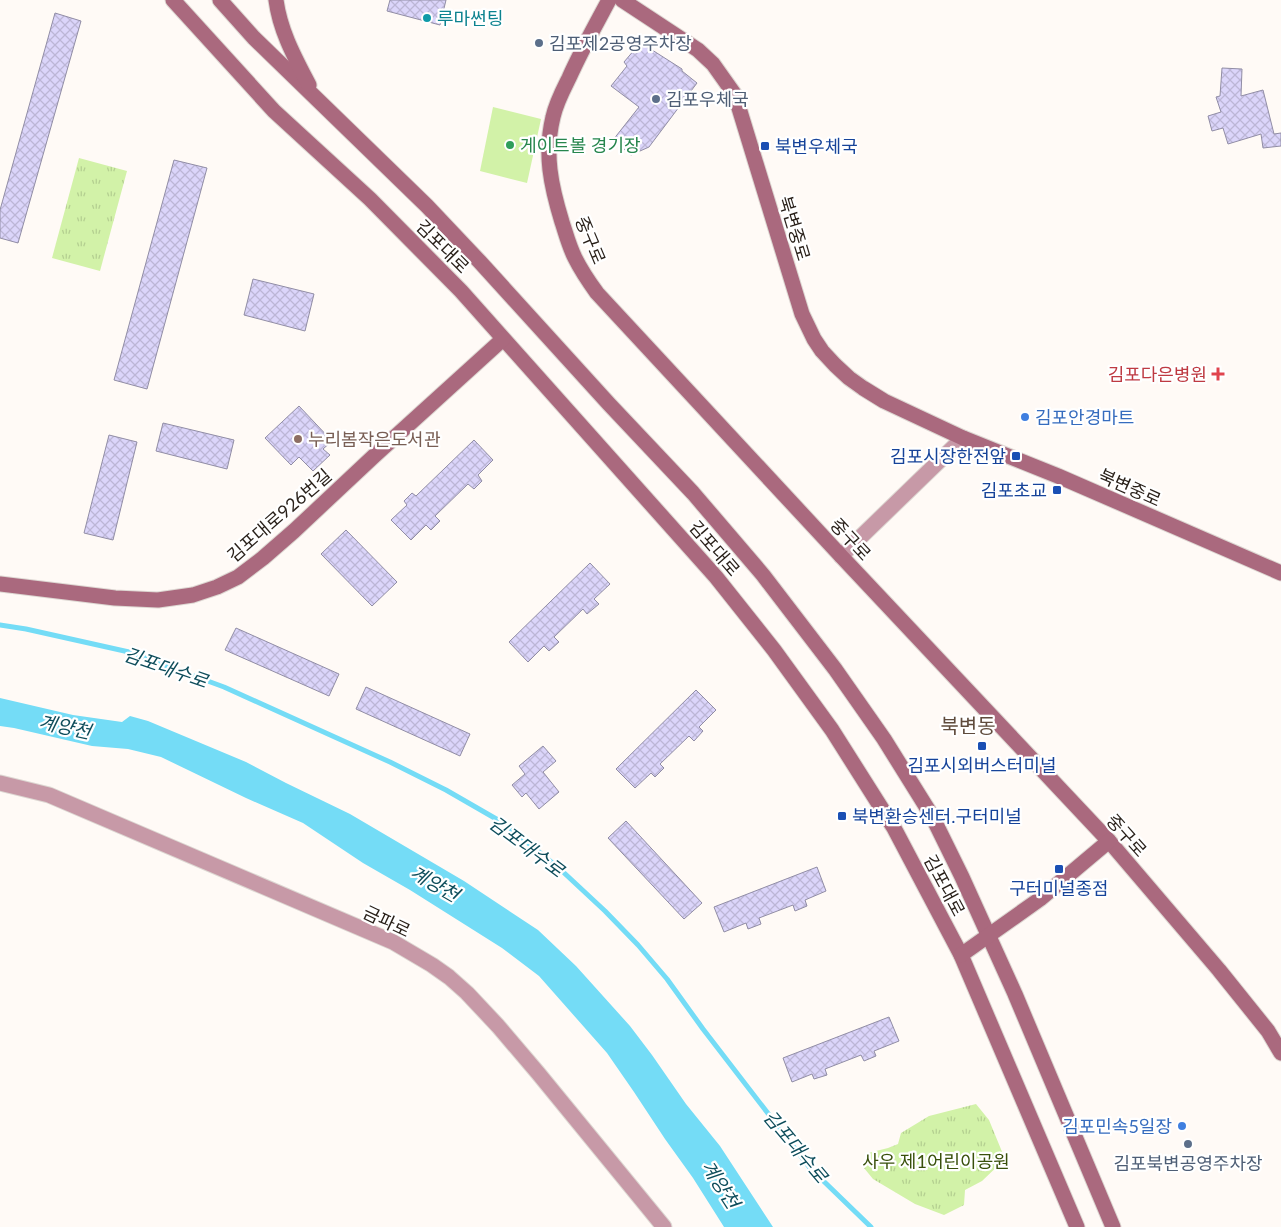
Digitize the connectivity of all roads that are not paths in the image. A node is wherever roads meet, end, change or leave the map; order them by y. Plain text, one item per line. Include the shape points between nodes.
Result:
1 (174, 0) edge
2 (220, 0) edge
3 (276, 0) edge
4 (609, 0) edge
5 (622, 0) edge
6 (315, 98) junction
7 (503, 339) junction
8 (963, 438) junction
9 (841, 556) junction
10 (1281, 573) edge
11 (0, 584) edge
12 (0, 783) edge
13 (1108, 841) junction
14 (990, 935) junction
15 (961, 955) junction
16 (1274, 1032) edge
17 (1281, 1053) edge
18 (664, 1227) edge
19 (1077, 1227) edge
20 (1113, 1227) edge

1 - 7 street, 김포대로 via 274,111 370,199 461,291
2 - 6 street, 김포대로
3 - 6 street via 292,52
4 - 9 street, 중구로 via 560,96 550,132 550,175 571,248 597,293
5 - 8 street, 북변중로 via 698,50 735,95 802,314 822,351 849,378 884,401
6 - 14 street, 김포대로 via 480,262 693,493 763,576 884,739 932,816
7 - 11 street, 김포대로926번길 via 300,525 238,577 193,595 158,600
7 - 15 street, 김포대로 via 716,577 780,658 832,730 894,828
8 - 9 street
8 - 10 street, 북변중로
9 - 13 street, 중구로
12 - 18 street, 금파로 via 50,795 392,942 450,977 498,1026
13 - 14 street via 1040,899
13 - 16 street, 중구로
14 - 15 street
14 - 20 street, 김포대로
15 - 19 street, 김포대로
16 - 17 street, 중구로

